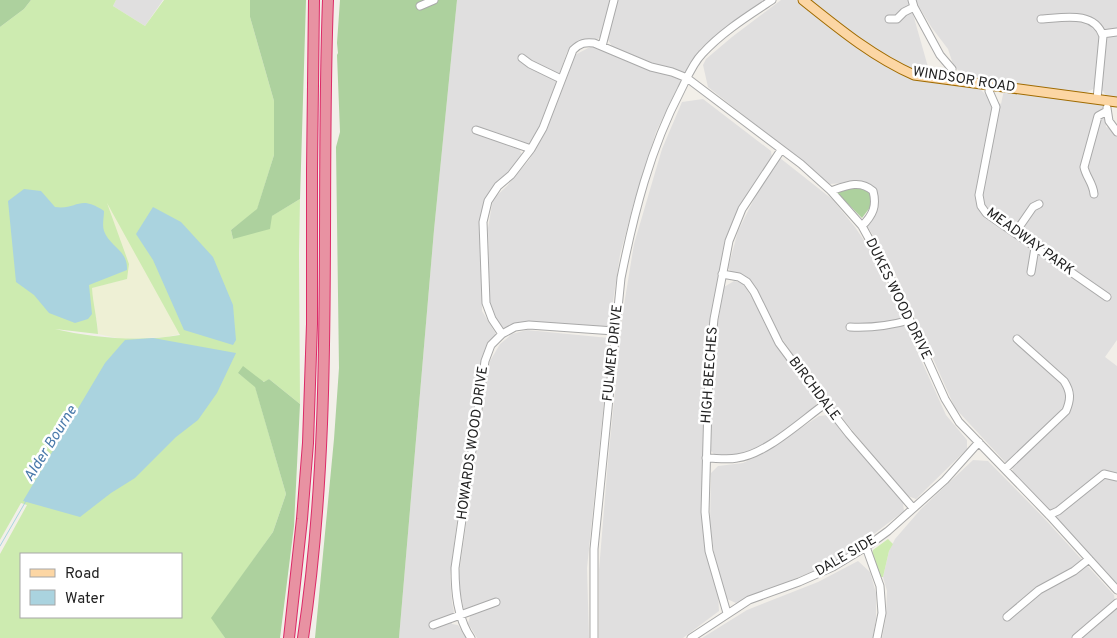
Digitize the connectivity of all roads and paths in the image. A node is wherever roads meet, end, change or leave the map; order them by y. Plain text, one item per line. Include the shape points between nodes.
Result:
1 (314, 0) edge
2 (328, 0) edge
3 (434, 0) edge
4 (614, 0) edge
5 (772, 0) edge
6 (803, 0) edge
7 (913, 4) edge
8 (420, 6) dead end
9 (889, 19) dead end
10 (1042, 19) dead end
11 (1117, 32) edge
12 (1102, 34) junction
13 (602, 46) junction
14 (522, 58) dead end
15 (952, 69) dead end
16 (687, 78) junction
17 (561, 79) junction
18 (990, 85) junction
19 (1101, 100) junction
20 (1117, 102) edge
21 (1107, 111) junction
22 (476, 130) dead end
23 (1117, 132) edge
24 (531, 149) junction
25 (781, 150) junction
26 (831, 191) junction
27 (1094, 194) dead end
28 (1039, 204) dead end
29 (862, 226) junction
30 (1015, 233) junction
31 (1035, 248) junction
32 (1031, 272) dead end
33 (722, 274) junction
34 (1107, 297) dead end
35 (910, 320) junction
36 (850, 327) dead end
37 (614, 331) junction
38 (502, 334) junction
39 (1017, 339) dead end
40 (825, 404) junction
41 (979, 442) junction
42 (706, 458) junction
43 (1005, 469) junction
44 (1117, 477) edge
45 (913, 508) junction
46 (1049, 515) junction
47 (866, 547) junction
48 (1089, 559) junction
49 (1117, 590) edge
50 (496, 602) dead end
51 (1117, 602) edge
52 (727, 613) junction
53 (461, 616) junction
54 (1007, 616) dead end
55 (433, 625) dead end
56 (289, 638) edge
57 (304, 638) edge
58 (470, 638) edge
59 (594, 638) edge
60 (690, 638) edge
61 (877, 638) edge
62 (1076, 638) edge

1 - 56 highway via 309,426
2 - 57 highway via 324,402
3 - 8 street
4 - 13 street
5 - 16 street via 722,35 701,55
6 - 18 main road, WINDSOR ROAD via 891,65 914,74
7 - 9 street via 897,19
7 - 15 street via 940,55
10 - 12 street via 1085,18 1095,23
11 - 12 street
12 - 19 street
13 - 16 street, DUKES WOOD DRIVE
13 - 17 street via 585,42 578,45
14 - 17 street
16 - 25 street, DUKES WOOD DRIVE
16 - 37 street, FULMER DRIVE via 652,152 629,236
17 - 24 street via 543,128
18 - 19 main road, WINDSOR ROAD
18 - 30 street, MEADWAY PARK via 989,91 996,107 978,195 986,213
19 - 20 main road, WINDSOR ROAD
19 - 21 street
21 - 23 street
21 - 27 street via 1098,116 1084,166 1094,186
22 - 24 street
24 - 38 street via 488,201 483,222 486,303
25 - 26 street, DUKES WOOD DRIVE
25 - 33 street, HIGH BEECHES via 742,208 729,241
26 - 29 street, DUKES WOOD DRIVE
26 - 29 street via 855,184 863,184 872,191 875,206
28 - 30 street via 1033,207
29 - 35 street, DUKES WOOD DRIVE
30 - 31 street, MEADWAY PARK
31 - 32 street
31 - 34 street, MEADWAY PARK
33 - 40 street, BIRCHDALE via 747,282 780,343
33 - 42 street, HIGH BEECHES via 709,369
35 - 36 street via 891,326
35 - 41 street, DUKES WOOD DRIVE via 945,400 959,422
37 - 38 street via 530,325 515,327
37 - 59 street, FULMER DRIVE via 594,549
38 - 53 street, HOWARDS WOOD DRIVE via 491,345 483,371 455,568 455,589
39 - 43 street via 1064,381 1070,400 1066,411
40 - 42 street via 751,454 736,458
40 - 45 street, BIRCHDALE
41 - 43 street, DUKES WOOD DRIVE
41 - 45 street, DALE SIDE via 945,480
42 - 52 street, HIGH BEECHES via 705,512 709,551
43 - 46 street, DUKES WOOD DRIVE
44 - 46 street via 1104,474
45 - 47 street, DALE SIDE
46 - 48 street, DUKES WOOD DRIVE
47 - 52 street, DALE SIDE via 833,567 748,600
47 - 61 street via 880,586 882,613
48 - 49 street, DUKES WOOD DRIVE
48 - 54 street via 1074,572 1038,590
50 - 53 street
51 - 62 street
52 - 60 street, DALE SIDE
53 - 55 street
53 - 58 street, HOWARDS WOOD DRIVE

